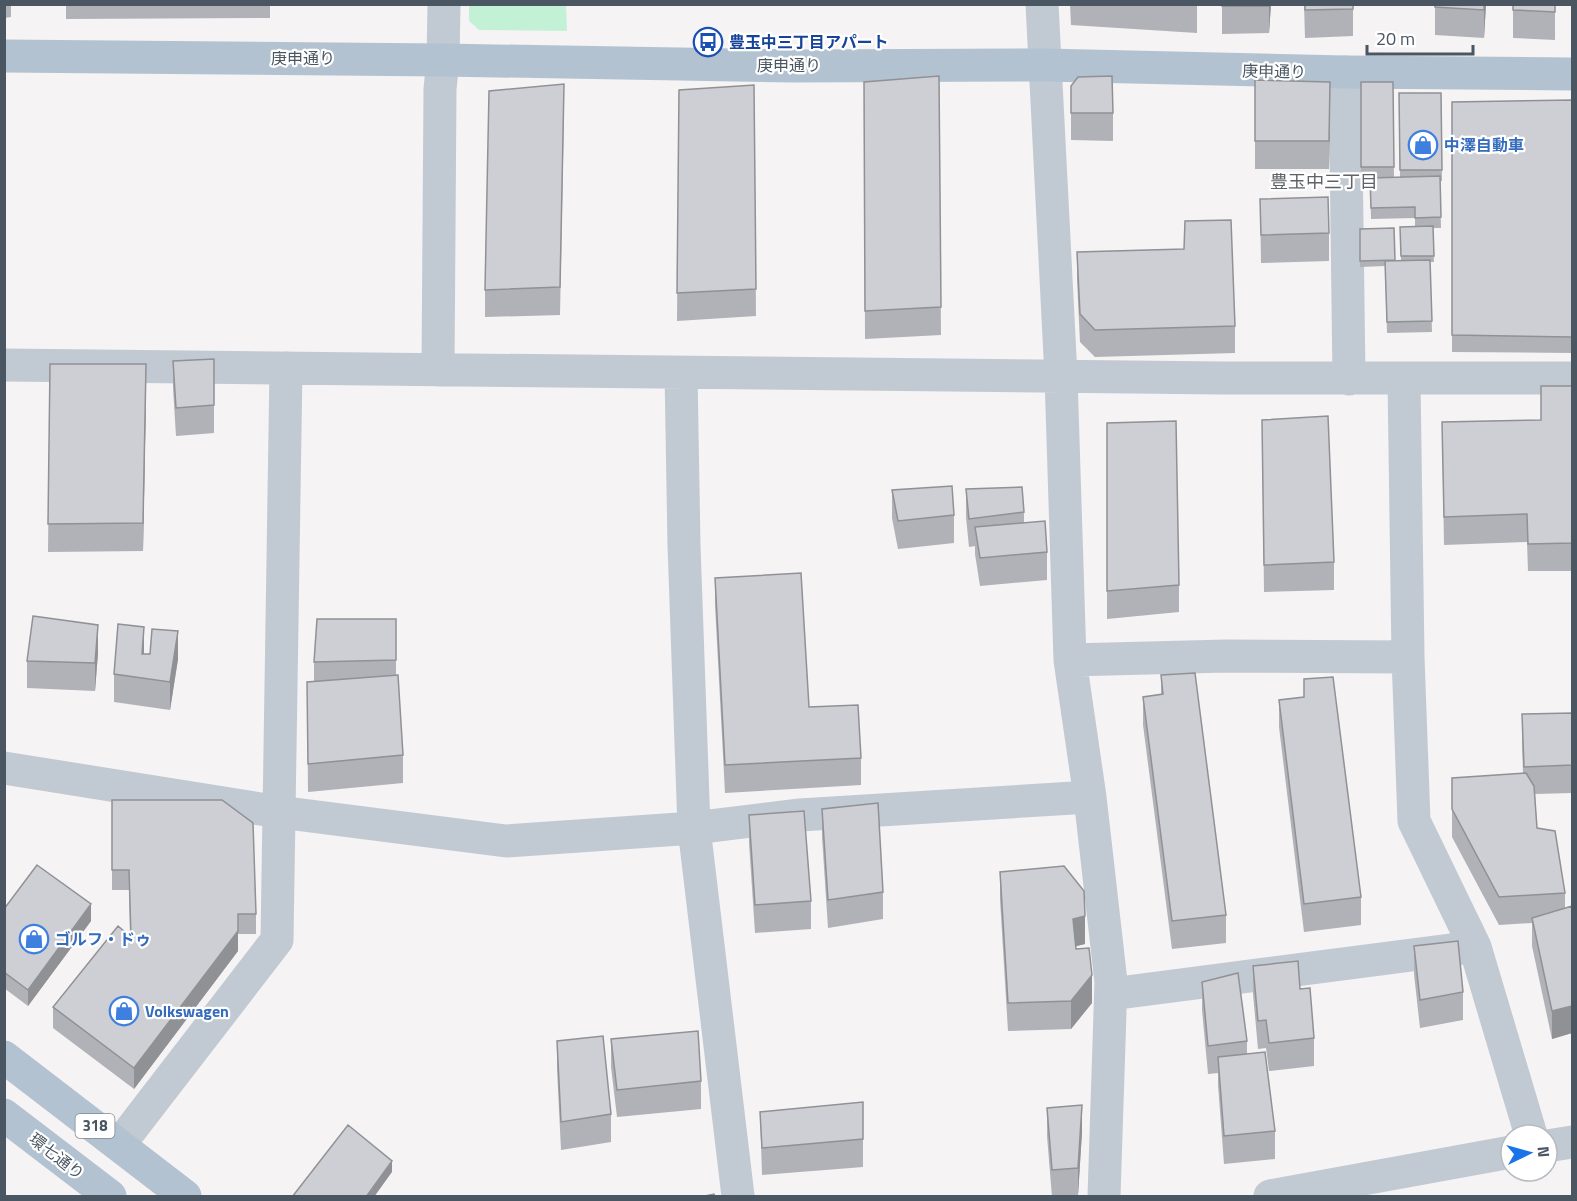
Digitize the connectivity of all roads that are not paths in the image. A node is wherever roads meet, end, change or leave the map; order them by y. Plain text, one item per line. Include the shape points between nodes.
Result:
1 (444, 4) edge
2 (1042, 4) edge
3 (4, 56) edge
4 (443, 60) junction
5 (1045, 65) junction
6 (1345, 72) junction
7 (1572, 74) edge
8 (4, 365) edge
9 (286, 368) junction
10 (438, 370) junction
11 (681, 373) junction
12 (1061, 376) junction
13 (1349, 378) junction
14 (1572, 378) edge
15 (1404, 379) junction
16 (1408, 657) junction
17 (1070, 660) junction
18 (4, 768) edge
19 (1090, 796) junction
20 (279, 812) junction
21 (694, 828) junction
22 (1475, 947) junction
23 (1111, 994) junction
24 (4, 1057) edge
25 (4, 1115) edge
26 (1527, 1123) edge
27 (119, 1145) junction
28 (1499, 1154) edge
29 (110, 1197) edge
30 (185, 1197) edge
31 (738, 1197) edge
32 (1104, 1197) edge
33 (1270, 1197) edge

1 - 4 street
2 - 5 street
3 - 4 main road, 庚申通り
4 - 5 main road, 庚申通り via 795,66
4 - 10 street
5 - 6 main road, 庚申通り
5 - 12 street
6 - 7 main road, 庚申通り
6 - 13 street
8 - 9 street
9 - 10 street
9 - 20 street
10 - 11 street
11 - 12 street
11 - 21 street
12 - 13 street
12 - 17 street
13 - 15 street
14 - 15 street
15 - 16 street
16 - 17 street
16 - 22 street via 1414,821
17 - 19 street
18 - 20 street
19 - 21 street via 800,815
19 - 23 street
20 - 21 street via 506,841
20 - 27 street via 277,940
21 - 31 street
22 - 23 street
22 - 26 street
23 - 32 street
24 - 27 main road, 318
25 - 29 main road, 環七通り
27 - 30 main road, 318
28 - 33 street

